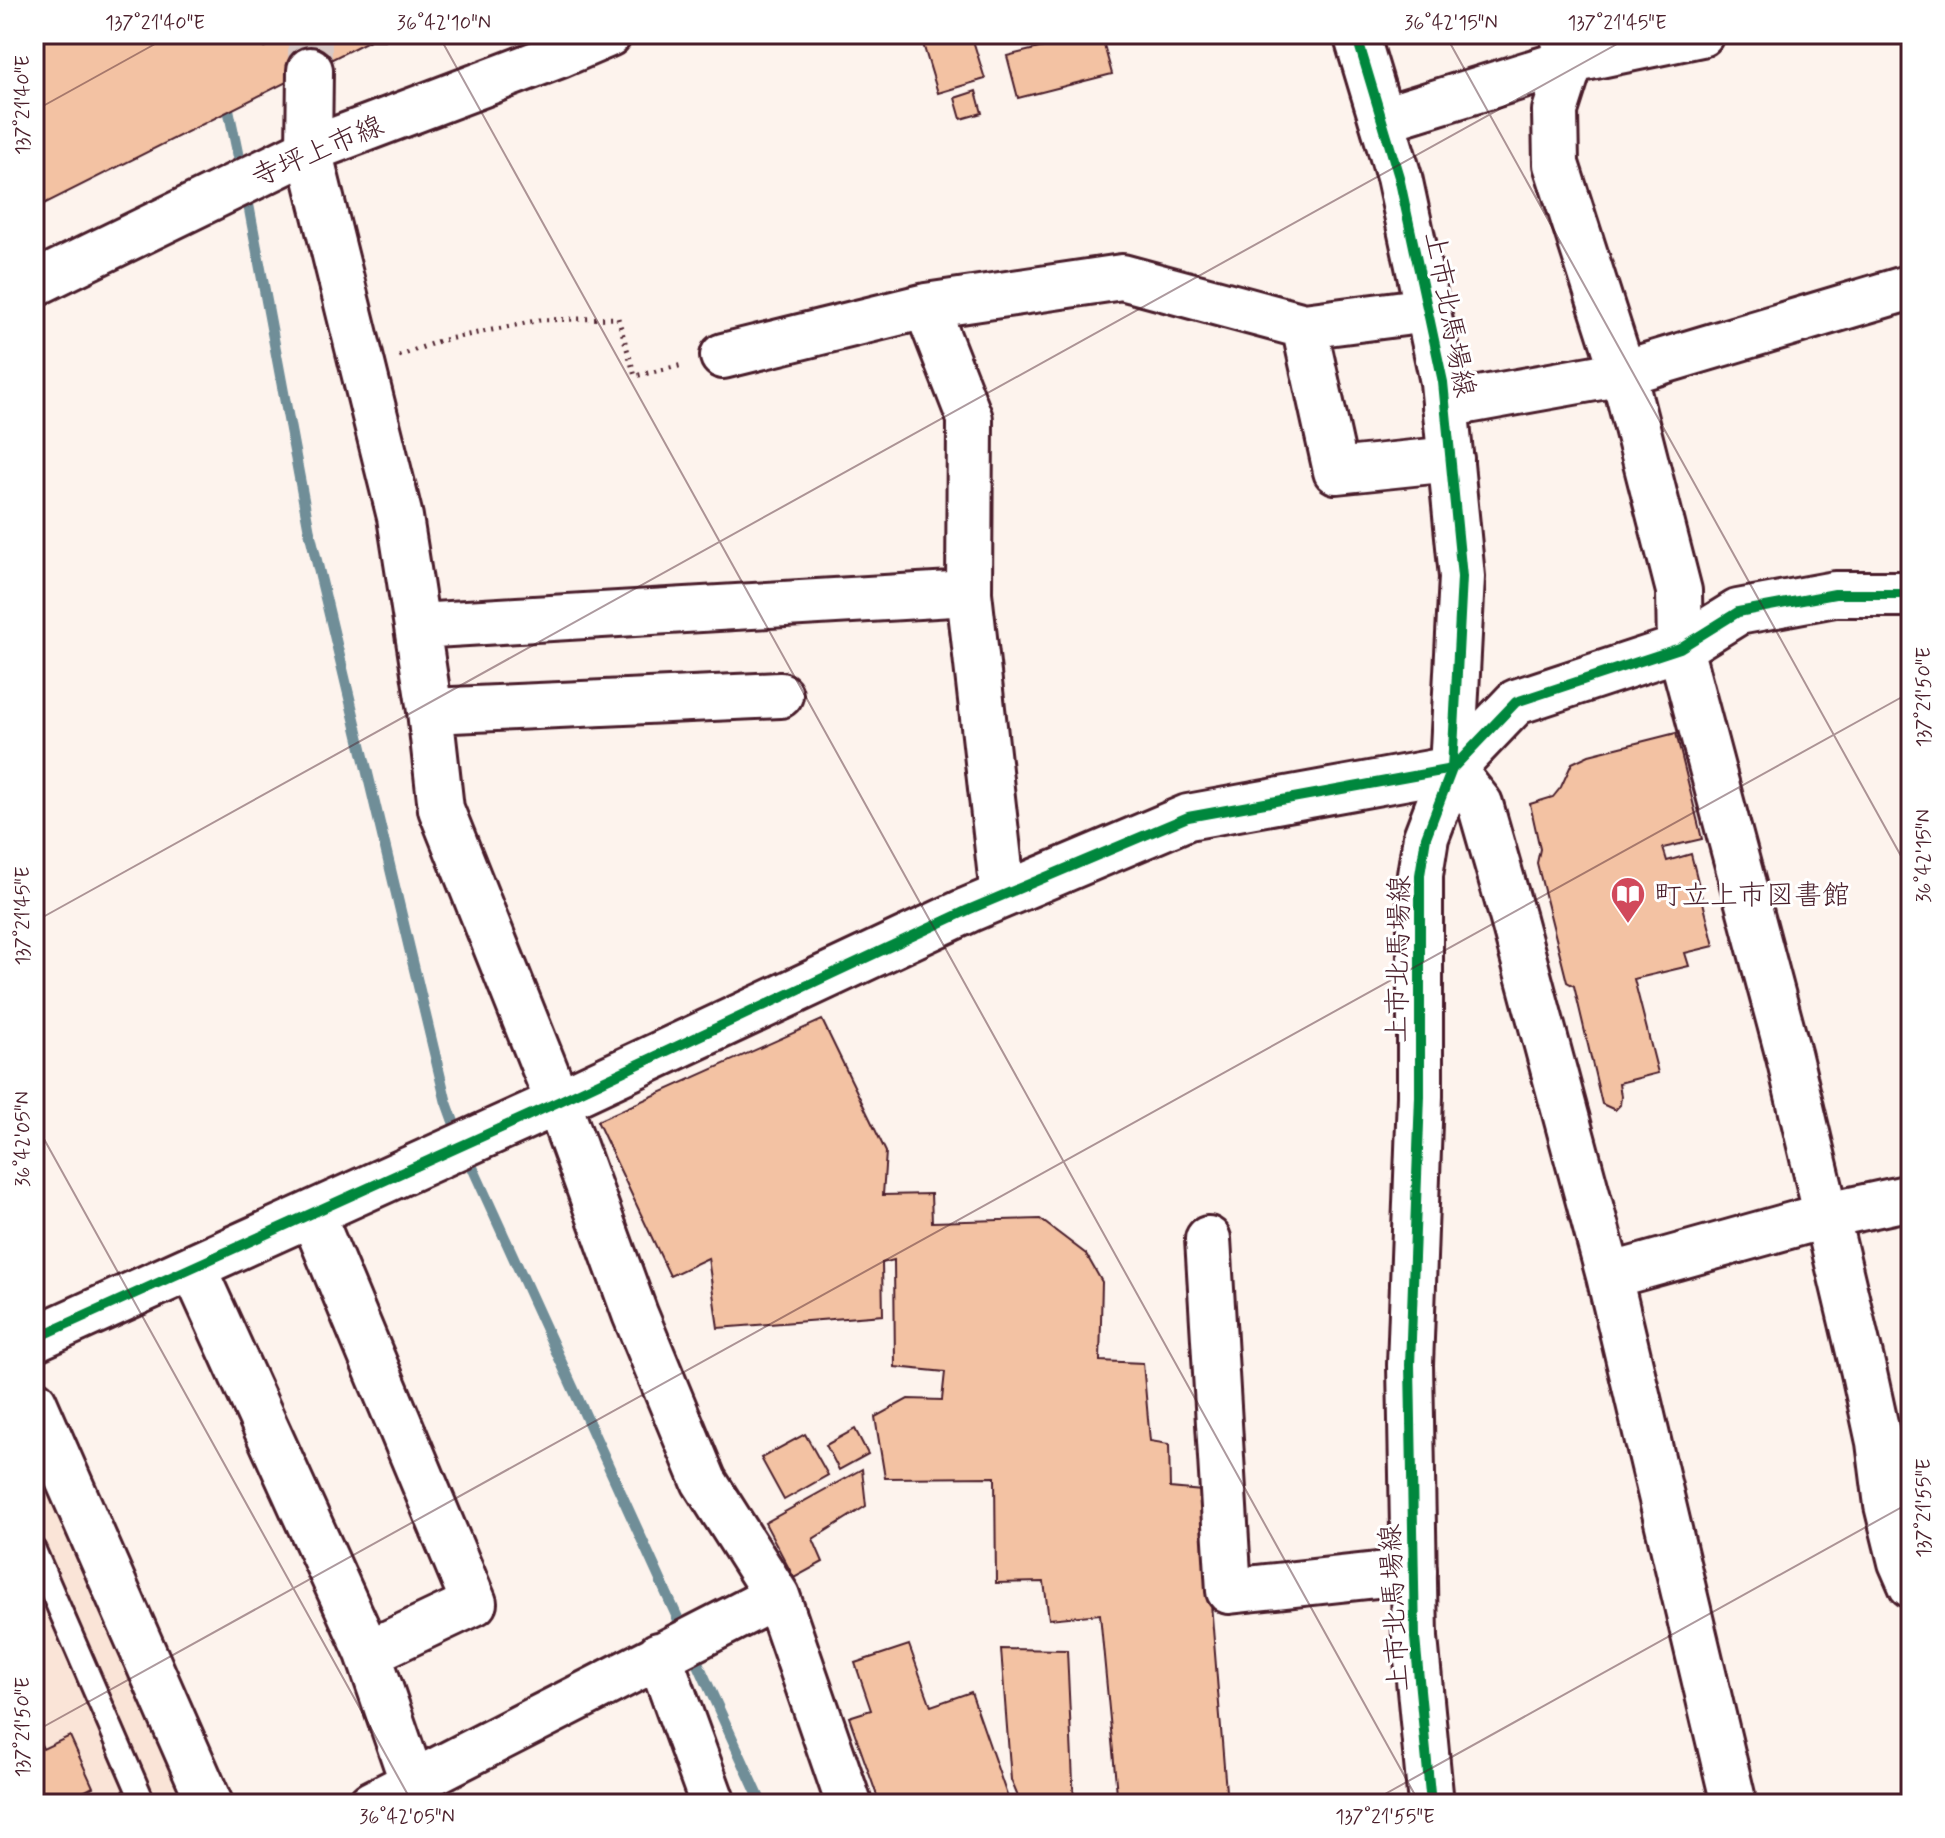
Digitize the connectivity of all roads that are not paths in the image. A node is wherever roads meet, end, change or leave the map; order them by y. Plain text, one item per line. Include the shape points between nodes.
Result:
1 (609, 34) edge
2 (1356, 34) edge
3 (1701, 34) edge
4 (1566, 48) edge
5 (310, 70) tunnel mouth
6 (1383, 119) junction
7 (309, 150) junction
8 (34, 284) edge
9 (1911, 287) edge
10 (926, 306) junction
11 (1428, 310) junction
12 (1304, 326) junction
13 (723, 356) road end
14 (1623, 373) junction
15 (1445, 405) junction
16 (1451, 459) junction
17 (969, 593) junction
18 (1911, 594) edge
19 (417, 626) junction
20 (1680, 648) junction
21 (780, 695) dead end
22 (430, 711) junction
23 (1452, 769) junction
24 (1003, 895) junction
25 (558, 1102) junction
26 (1911, 1197) edge
27 (312, 1214) junction
28 (1828, 1215) junction
29 (1208, 1239) dead end
30 (193, 1267) junction
31 (1609, 1276) junction
32 (34, 1339) edge
33 (34, 1402) edge
34 (1895, 1437) edge
35 (34, 1550) edge
36 (1414, 1571) junction
37 (1911, 1585) edge
38 (777, 1596) junction
39 (368, 1653) junction
40 (659, 1655) junction
41 (416, 1792) edge
42 (144, 1804) edge
43 (210, 1804) edge
44 (371, 1804) edge
45 (713, 1804) edge
46 (849, 1804) edge
47 (1431, 1804) edge
48 (1734, 1804) edge

1 - 7 street, 寺坪上市線
2 - 6 street, 上市北馬場線
3 - 4 street
4 - 6 street
4 - 14 street via 1555,111 1556,164
5 - 7 street
6 - 11 street, 上市北馬場線
7 - 8 street, 寺坪上市線
7 - 19 street via 400,517
9 - 14 street
10 - 12 street via 1122,277
10 - 13 street
10 - 17 street via 970,419
11 - 12 street
11 - 15 street, 上市北馬場線
12 - 16 street via 1336,471
14 - 15 street
14 - 20 street via 1679,591
15 - 16 street, 上市北馬場線
16 - 23 street, 上市北馬場線 via 1462,577
17 - 19 street
17 - 24 street
18 - 20 street via 1835,594 1738,612
19 - 22 street
20 - 23 street via 1516,702
20 - 28 street
21 - 22 street
22 - 25 street via 441,809
23 - 24 street via 1188,817
23 - 31 street via 1480,804
23 - 36 street, 上市北馬場線 via 1426,837 1420,875 1420,1096 1410,1365
24 - 25 street
25 - 27 street
25 - 38 street via 635,1314 704,1481
26 - 28 street
27 - 30 street
27 - 39 street via 474,1603
28 - 31 street
28 - 34 street
29 - 36 street via 1229,1591
30 - 32 street
30 - 39 street
31 - 48 street
33 - 43 street
34 - 37 street via 1887,1505
35 - 42 lane
36 - 47 street, 上市北馬場線
38 - 40 street
38 - 46 street
39 - 41 street
40 - 41 street
40 - 45 street
41 - 44 street

